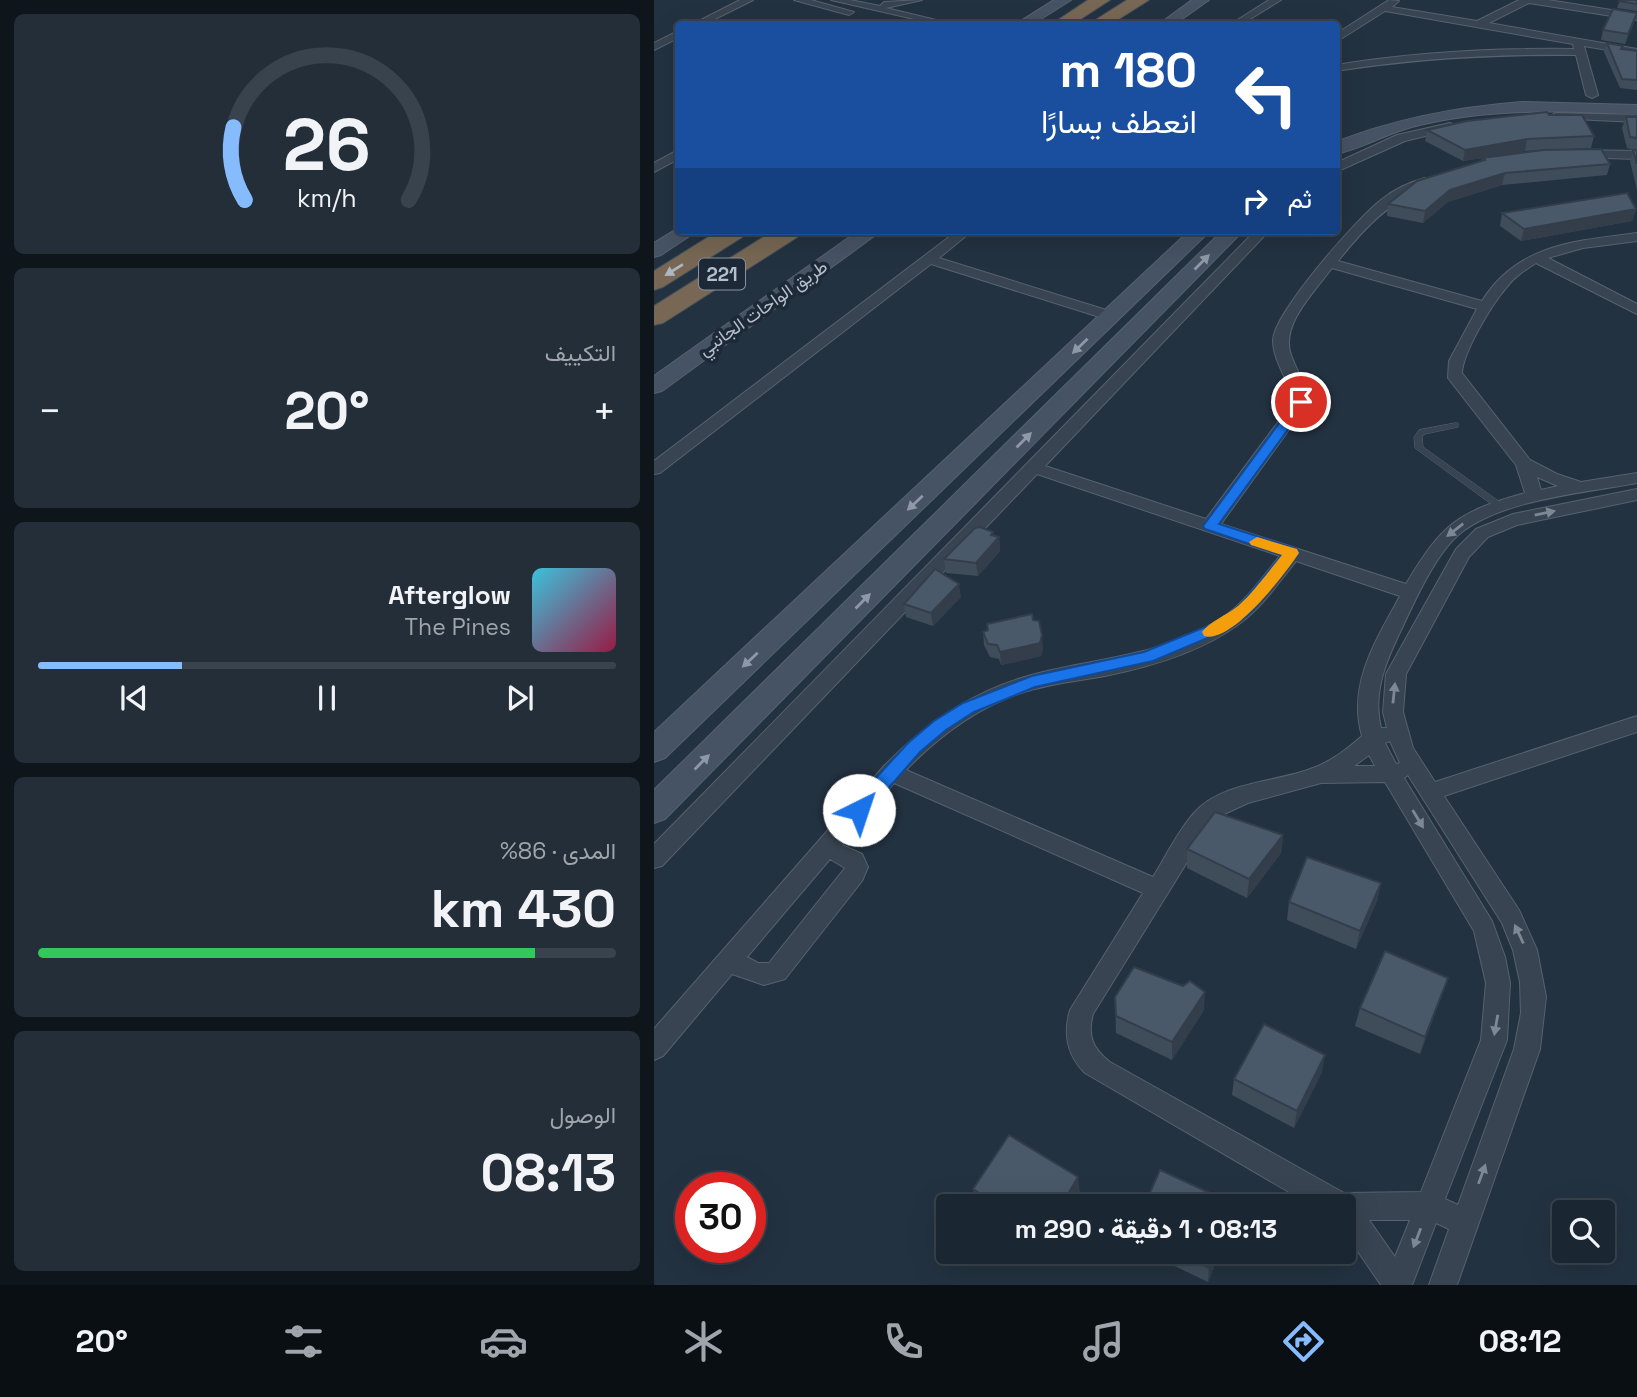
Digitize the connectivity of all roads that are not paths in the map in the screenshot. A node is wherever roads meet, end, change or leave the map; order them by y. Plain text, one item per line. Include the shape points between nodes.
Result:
1 (748, 0) edge
2 (799, 0) edge
3 (836, 0) edge
4 (857, 0) edge
5 (919, 0) edge
6 (1064, 0) edge
7 (1101, 0) edge
8 (1140, 0) edge
9 (1202, 0) edge
10 (1276, 0) edge
11 (1395, 0) edge
12 (1528, 0) edge
13 (1383, 8) junction
14 (1636, 17) edge
15 (704, 21) edge
16 (887, 21) edge
17 (917, 21) edge
18 (924, 21) edge
19 (1028, 21) edge
20 (1066, 21) edge
21 (1103, 21) edge
22 (1170, 21) edge
23 (1241, 21) edge
24 (1477, 25) junction
25 (675, 36) edge
26 (1340, 36) edge
27 (654, 47) edge
28 (1580, 47) junction
29 (1636, 52) edge
30 (1340, 68) edge
31 (1592, 95) junction
32 (1636, 98) edge
33 (1636, 110) edge
34 (1636, 120) edge
35 (1348, 126) dead end
36 (675, 145) edge
37 (1340, 148) edge
38 (1566, 154) edge
39 (1636, 155) edge
40 (675, 156) edge
41 (654, 157) edge
42 (1340, 166) edge
43 (654, 168) edge
44 (1437, 177) edge
45 (680, 235) edge
46 (729, 235) edge
47 (784, 235) edge
48 (866, 235) edge
49 (960, 235) edge
50 (1195, 235) edge
51 (1230, 235) edge
52 (1257, 235) edge
53 (1636, 237) edge
54 (654, 251) edge
55 (1537, 258) junction
56 (929, 259) junction
57 (1330, 263) junction
58 (654, 282) edge
59 (1187, 293) junction
60 (1486, 307) junction
61 (1636, 310) edge
62 (1111, 316) junction
63 (654, 317) edge
64 (654, 386) edge
65 (1455, 425) dead end
66 (1524, 464) junction
67 (1032, 467) junction
68 (654, 469) edge
69 (1636, 478) edge
70 (1636, 494) edge
71 (1588, 495) junction
72 (1535, 498) junction
73 (1501, 507) junction
74 (1210, 526) junction
75 (1292, 553) junction
76 (1412, 593) junction
77 (1636, 724) edge
78 (1397, 732) junction
79 (1372, 738) junction
80 (654, 750) edge
81 (1402, 771) junction
82 (891, 772) junction
83 (1321, 775) junction
84 (1429, 792) junction
85 (654, 810) edge
86 (826, 847) junction
87 (654, 859) edge
88 (1158, 889) junction
89 (729, 960) junction
90 (654, 1048) edge
91 (1319, 1194) edge
92 (1430, 1206) junction
93 (1356, 1207) edge
94 (1465, 1222) junction
95 (1356, 1226) edge
96 (1398, 1285) edge
97 (1443, 1285) edge

1 - 15 street
2 - 16 street
3 - 17 street
4 - 5 street via 890,5
5 - 18 street
6 - 19 street
7 - 20 highway
8 - 21 highway
9 - 22 street
10 - 23 street
11 - 13 street
12 - 14 street
12 - 24 street
13 - 24 street
13 - 26 street
24 - 28 street
25 - 27 street
28 - 29 street
28 - 30 street via 1467,52
28 - 31 street
31 - 32 street
31 - 35 street via 1462,100 1397,111
33 - 37 street via 1550,106 1481,111 1398,127
34 - 42 street via 1559,116 1446,127 1401,138
36 - 41 street
38 - 39 street
40 - 43 street
44 - 57 street via 1387,202
45 - 54 street
46 -> 58 highway, 221
47 - 63 highway, 221
48 - 64 street, طريق الواحات الجانبي
49 - 56 street
50 - 62 street
59 -> 51 street
52 - 59 street
53 - 55 street
55 - 60 street via 1510,274
55 - 61 street
56 - 62 street
56 - 68 street
57 - 60 street
57 - 74 street via 1279,340 1300,388 1301,402
59 - 67 street
85 -> 59 street
60 - 66 street via 1454,373
62 -> 80 street
65 - 73 lane via 1422,432 1419,448
66 - 71 street
66 - 72 street
67 - 74 street
67 - 87 street
69 - 71 street
70 - 71 street
71 - 72 street
78 -> 71 street via 1393,712 1396,674 1470,542 1496,525
72 - 73 street
73 -> 76 street via 1446,537
74 - 75 street
75 - 76 street
75 - 82 street via 1246,607 1223,625 1147,657 999,693 940,726
76 - 79 street via 1370,675 1367,706
77 - 84 street
78 - 79 street
78 - 81 street
79 - 81 street
79 - 83 street
81 - 83 street
81 - 84 street
81 -> 92 street via 1484,928 1499,984 1494,1040
82 - 86 street
82 - 88 street
83 - 88 street via 1213,808
94 -> 84 street via 1527,1049 1535,995 1528,955 1511,916
86 - 89 street
86 - 89 street via 854,860 854,874 777,971 755,974
88 - 91 street via 1082,1010 1077,1036 1081,1050 1101,1071
89 - 90 street
92 - 93 street
92 - 94 street
92 -> 96 street
94 - 97 street
95 - 96 street

